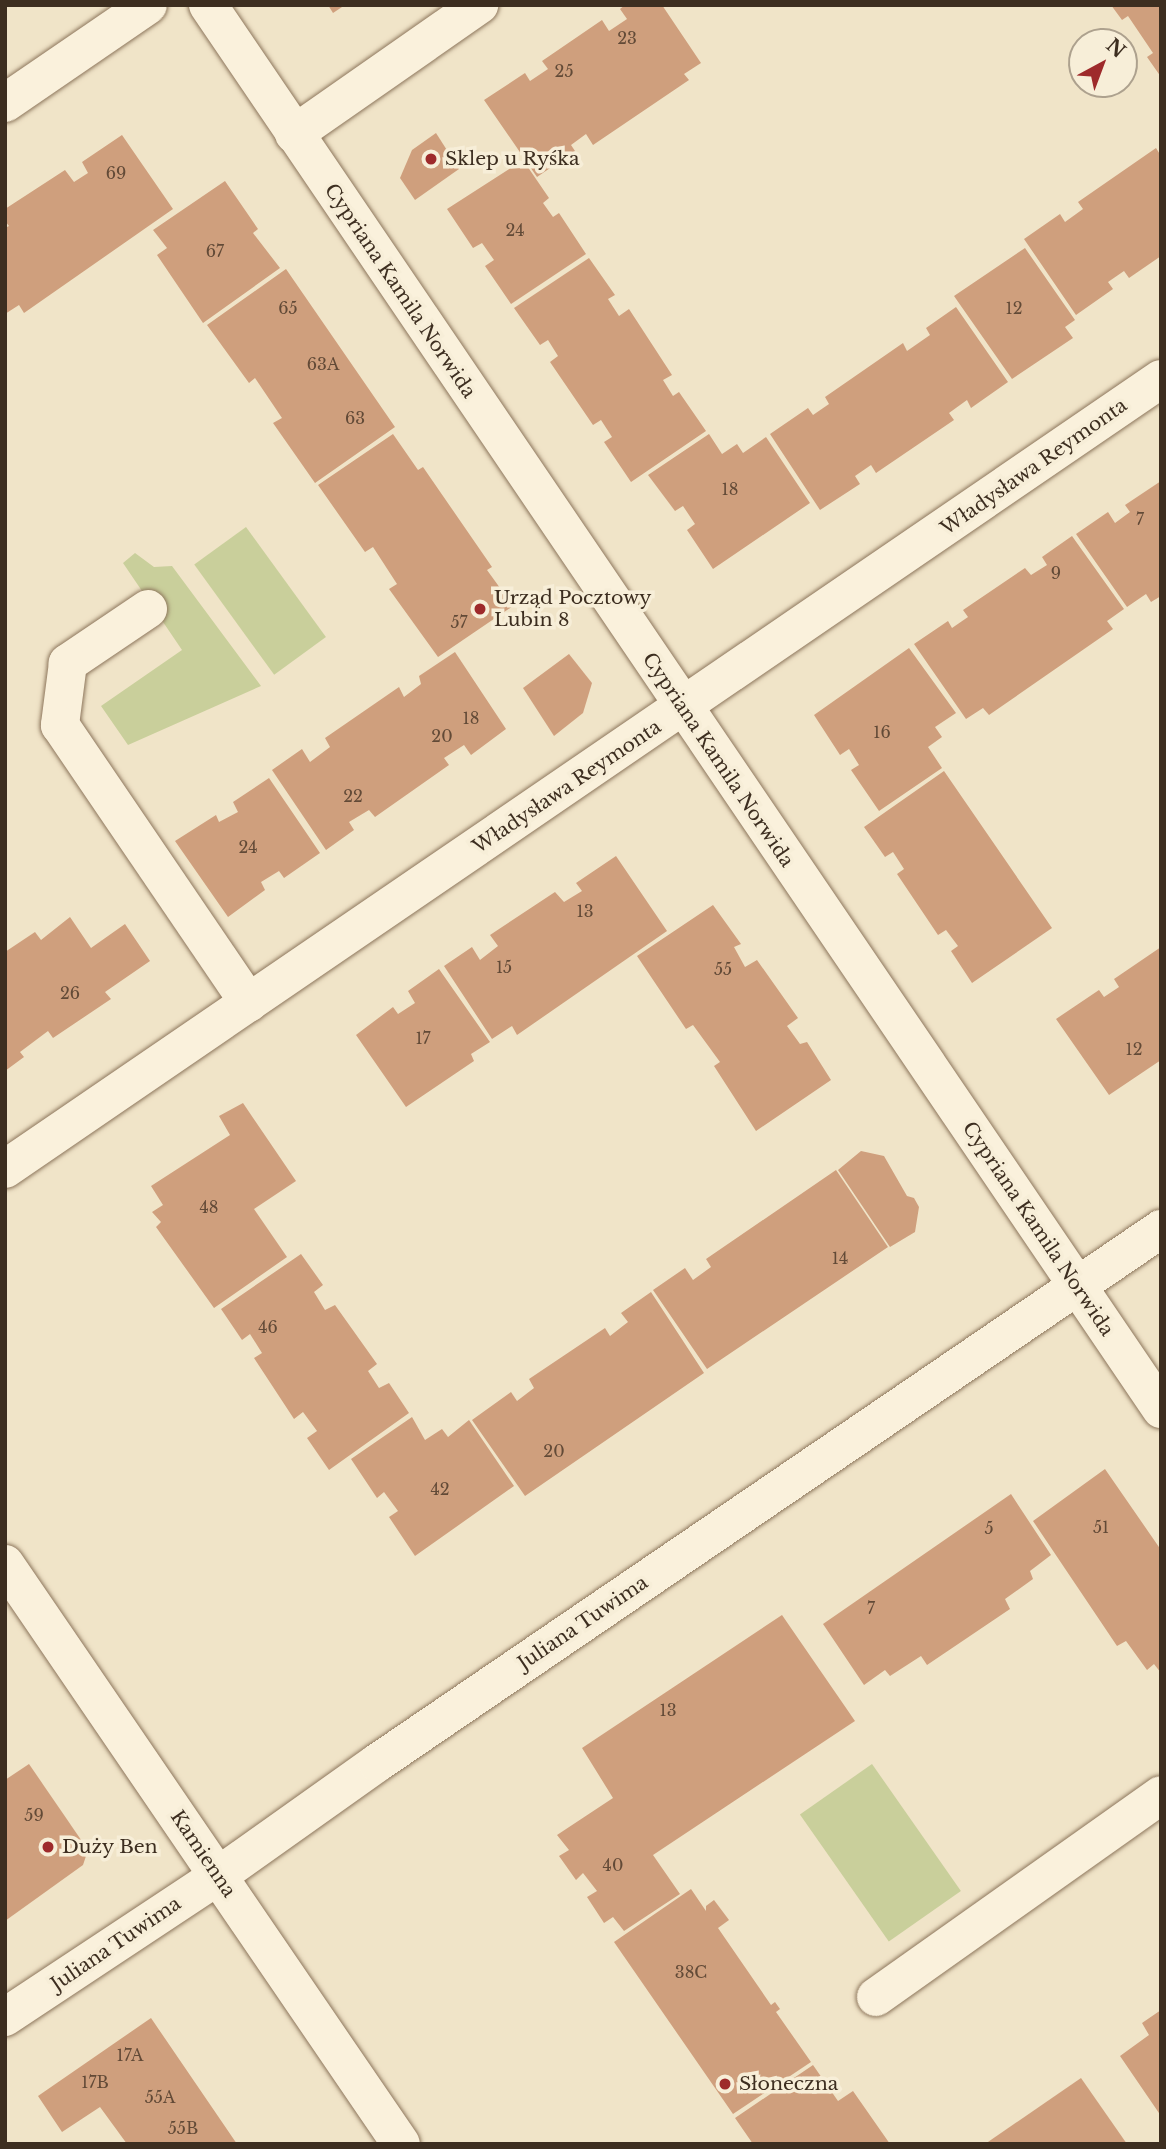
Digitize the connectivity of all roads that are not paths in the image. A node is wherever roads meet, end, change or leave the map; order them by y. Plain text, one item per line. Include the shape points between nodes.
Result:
1 (148, 5) edge
2 (208, 5) edge
3 (479, 5) edge
4 (5, 103) edge
5 (294, 134) junction
6 (1161, 379) edge
7 (148, 609) dead end
8 (683, 708) junction
9 (249, 1003) junction
10 (5, 1169) edge
11 (1161, 1229) edge
12 (1077, 1287) junction
13 (1161, 1409) edge
14 (5, 1564) edge
15 (1161, 1796) edge
16 (218, 1876) junction
17 (876, 1997) dead end
18 (5, 2017) edge
19 (401, 2144) edge

1 - 4 street
2 - 5 street, Cypriana Kamila Norwida
3 - 5 street
5 - 8 street, Cypriana Kamila Norwida
6 - 8 street, Władysława Reymonta
7 - 9 street via 68,663 60,725
8 - 9 street, Władysława Reymonta
8 - 12 street, Cypriana Kamila Norwida
9 - 10 street, Władysława Reymonta
11 - 12 street, Juliana Tuwima
12 - 13 street, Cypriana Kamila Norwida
12 - 16 street, Juliana Tuwima
14 - 16 street, Kamienna
15 - 17 street
16 - 18 street, Juliana Tuwima
16 - 19 street, Kamienna

